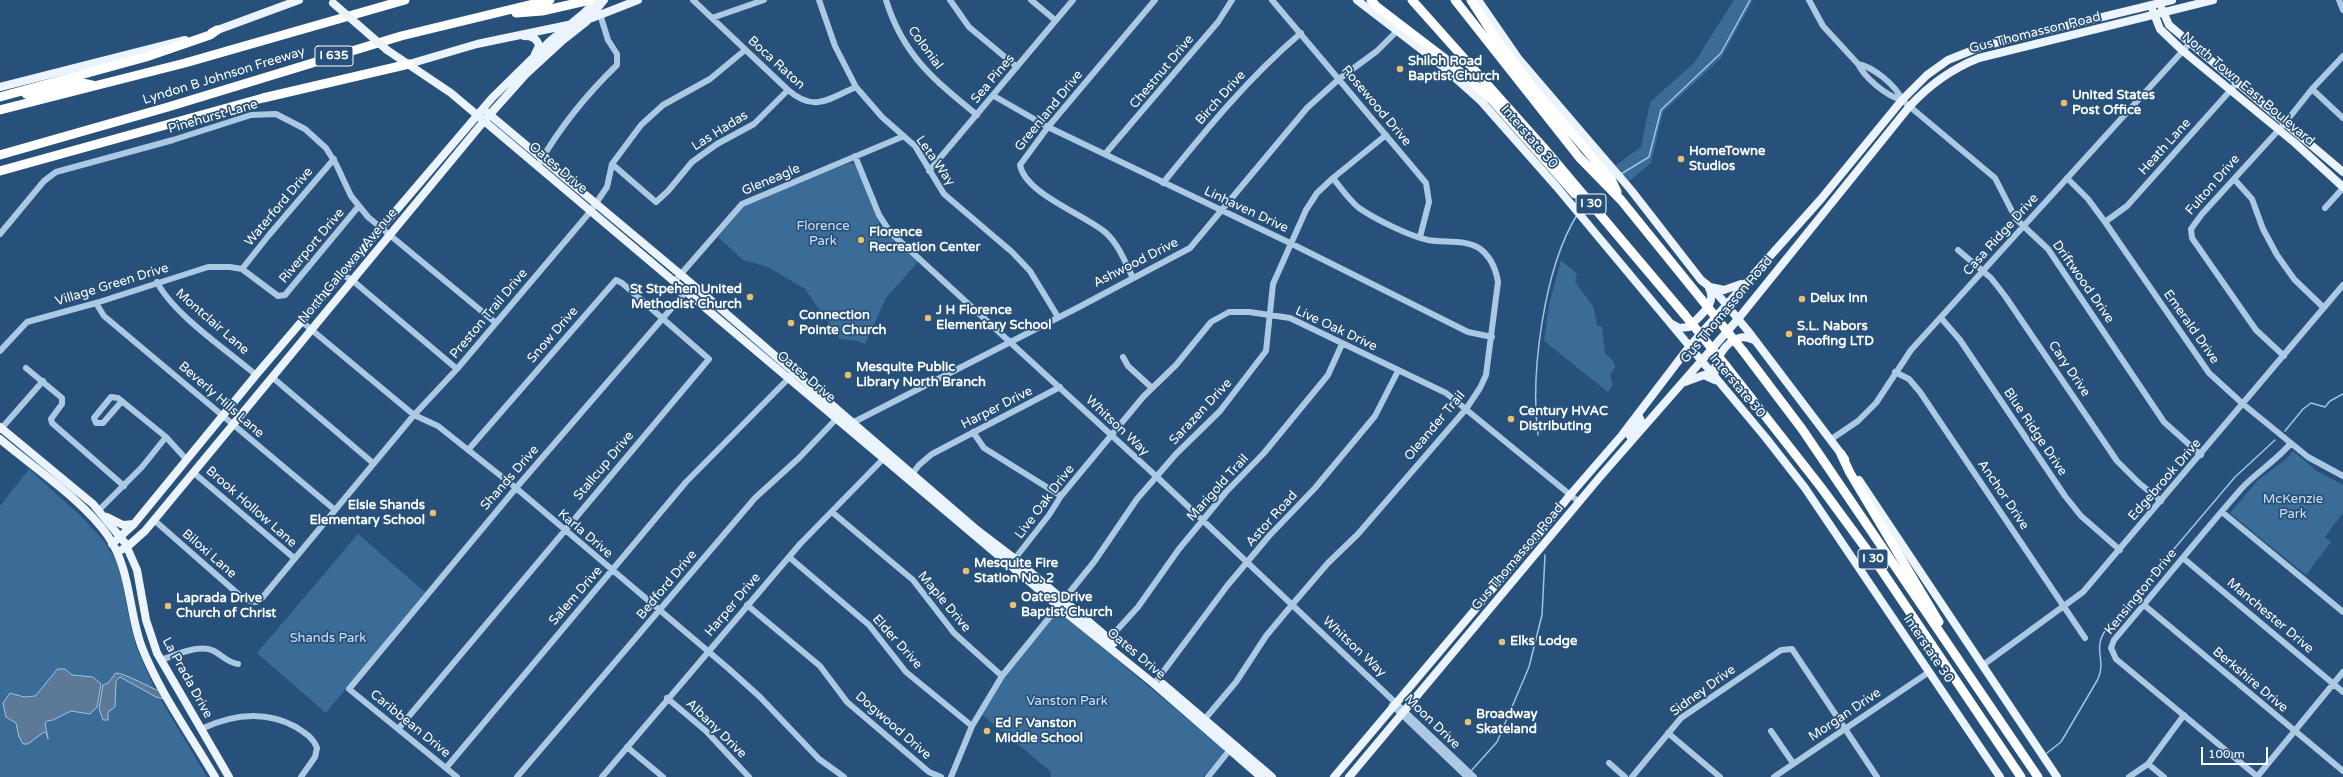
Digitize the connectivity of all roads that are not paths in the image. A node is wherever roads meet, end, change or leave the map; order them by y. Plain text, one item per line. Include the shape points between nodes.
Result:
1 (299, 0) edge
2 (405, 0) edge
3 (550, 0) edge
4 (638, 0) edge
5 (694, 0) edge
6 (764, 0) edge
7 (819, 0) edge
8 (886, 0) edge
9 (950, 0) edge
10 (1031, 0) edge
11 (1073, 0) edge
12 (1156, 0) edge
13 (1232, 0) edge
14 (1272, 0) edge
15 (1357, 0) edge
16 (1368, 0) edge
17 (1412, 0) edge
18 (1455, 0) edge
19 (1473, 0) edge
20 (1809, 0) edge
21 (2172, 0) edge
22 (2213, 0) edge
23 (2339, 0) edge
24 (332, 1) edge
25 (598, 1) edge
26 (2160, 1) edge
27 (2151, 2) edge
28 (1373, 3) edge
29 (611, 9) junction
30 (2343, 10) edge
31 (2163, 13) junction
32 (600, 14) junction
33 (2154, 15) junction
34 (487, 16) junction
35 (712, 18) junction
36 (587, 20) junction
37 (1055, 20) junction
38 (570, 25) junction
39 (217, 30) junction
40 (1398, 30) junction
41 (1301, 33) junction
42 (514, 36) junction
43 (2004, 41) junction
44 (2190, 43) junction
45 (745, 50) junction
46 (2006, 50) junction
47 (2183, 51) junction
48 (2343, 56) edge
49 (532, 59) junction
50 (1948, 60) junction
51 (409, 64) junction
52 (1017, 67) junction
53 (1953, 70) junction
54 (1339, 79) junction
55 (2238, 83) junction
56 (98, 86) junction
57 (0, 87) edge
58 (856, 87) junction
59 (2312, 89) junction
60 (788, 90) junction
61 (2232, 91) junction
62 (994, 96) junction
63 (0, 98) edge
64 (1902, 100) junction
65 (1909, 107) junction
66 (483, 109) junction
67 (0, 110) edge
68 (491, 115) junction
69 (977, 115) junction
70 (2343, 118) edge
71 (481, 119) junction
72 (2285, 123) junction
73 (1048, 127) junction
74 (2278, 129) junction
75 (1386, 135) junction
76 (904, 136) junction
77 (1105, 154) junction
78 (0, 155) edge
79 (856, 156) junction
80 (543, 158) junction
81 (334, 160) junction
82 (612, 164) junction
83 (538, 167) junction
84 (0, 171) edge
85 (928, 171) junction
86 (2343, 172) edge
87 (1333, 178) junction
88 (2067, 178) junction
89 (2234, 179) junction
90 (423, 180) junction
91 (1163, 183) junction
92 (430, 187) junction
93 (2343, 187) edge
94 (1621, 200) junction
95 (596, 204) junction
96 (358, 207) junction
97 (2325, 208) dead end
98 (590, 212) junction
99 (1222, 212) junction
100 (2105, 222) junction
101 (2024, 226) junction
102 (380, 228) junction
103 (0, 234) edge
104 (390, 234) junction
105 (1420, 237) junction
106 (1290, 243) junction
107 (1627, 246) junction
108 (1958, 250) dead end
109 (242, 269) junction
110 (1983, 271) junction
111 (341, 274) junction
112 (680, 274) junction
113 (1133, 278) junction
114 (1748, 278) junction
115 (352, 280) junction
116 (157, 282) junction
117 (674, 282) junction
118 (692, 284) junction
119 (2343, 285) edge
120 (1708, 286) junction
121 (686, 292) junction
122 (96, 303) junction
123 (1725, 304) junction
124 (2324, 308) junction
125 (1270, 316) junction
126 (1058, 317) junction
127 (663, 318) junction
128 (1941, 318) junction
129 (1738, 319) junction
130 (301, 321) junction
131 (1669, 322) junction
132 (496, 323) junction
133 (311, 330) junction
134 (1492, 336) junction
135 (1755, 340) junction
136 (1010, 342) junction
137 (1342, 344) junction
138 (1689, 346) junction
139 (0, 351) edge
140 (1123, 356) dead end
141 (2284, 356) junction
142 (1700, 361) junction
143 (26, 368) dead end
144 (457, 369) junction
145 (1398, 371) junction
146 (1895, 372) junction
147 (256, 375) junction
148 (792, 376) junction
149 (272, 377) junction
150 (1717, 380) junction
151 (43, 381) junction
152 (1681, 384) junction
153 (1060, 387) junction
154 (1152, 388) junction
155 (122, 402) junction
156 (2243, 404) junction
157 (1466, 409) junction
158 (414, 414) junction
159 (1638, 414) junction
160 (223, 415) junction
161 (839, 416) junction
162 (232, 425) junction
163 (849, 425) junction
164 (0, 428) edge
165 (974, 432) junction
166 (1111, 436) junction
167 (166, 437) junction
168 (0, 440) edge
169 (1830, 440) junction
170 (2291, 443) junction
171 (1628, 446) junction
172 (468, 450) junction
173 (1841, 454) junction
174 (2201, 455) junction
175 (887, 456) junction
176 (186, 460) junction
177 (373, 463) junction
178 (194, 473) junction
179 (911, 476) junction
180 (2343, 476) edge
181 (1157, 477) junction
182 (124, 486) junction
183 (516, 488) junction
184 (1570, 495) junction
185 (1061, 496) junction
186 (2160, 501) junction
187 (1579, 502) junction
188 (335, 510) junction
189 (101, 512) junction
190 (832, 512) junction
191 (2222, 512) junction
192 (154, 520) junction
193 (1202, 522) junction
194 (134, 524) junction
195 (564, 531) junction
196 (121, 537) junction
197 (112, 544) junction
198 (127, 547) junction
199 (2120, 550) junction
200 (117, 552) junction
201 (789, 557) junction
202 (294, 558) junction
203 (2183, 558) junction
204 (1013, 562) junction
205 (1247, 562) junction
206 (613, 571) junction
207 (1499, 579) junction
208 (1509, 587) junction
209 (250, 602) joint
210 (1061, 603) junction
211 (747, 605) junction
212 (2144, 605) junction
213 (1292, 606) junction
214 (2064, 607) junction
215 (660, 611) junction
216 (2343, 612) edge
217 (2085, 638) dead end
218 (1107, 641) junction
219 (708, 651) junction
220 (160, 660) junction
221 (238, 664) dead end
222 (1983, 666) junction
223 (1929, 672) junction
224 (1967, 672) junction
225 (2343, 672) edge
226 (1002, 676) junction
227 (1155, 681) junction
228 (2334, 684) junction
229 (349, 689) joint
230 (2343, 692) edge
231 (1389, 695) joint
232 (667, 698) junction
233 (1394, 704) junction
234 (1403, 713) junction
235 (2184, 715) junction
236 (1202, 723) junction
237 (972, 726) junction
238 (399, 728) junction
239 (200, 729) junction
240 (1844, 729) junction
241 (1771, 731) dead end
242 (2294, 731) junction
243 (1668, 733) junction
244 (627, 747) junction
245 (1232, 747) junction
246 (1793, 762) junction
247 (1609, 763) dead end
248 (2148, 764) junction
249 (446, 768) junction
250 (2343, 771) edge
251 (215, 777) edge
252 (229, 777) edge
253 (301, 777) edge
254 (457, 777) edge
255 (517, 777) edge
256 (602, 777) edge
257 (663, 777) edge
258 (750, 777) edge
259 (844, 777) edge
260 (941, 777) edge
261 (951, 777) edge
262 (1208, 777) edge
263 (1261, 777) edge
264 (1272, 777) edge
265 (1334, 777) edge
266 (1349, 777) edge
267 (1471, 777) edge
268 (1625, 777) edge
269 (1632, 777) edge
270 (1720, 777) edge
271 (1774, 777) edge
272 (1877, 777) edge
273 (2000, 777) edge
274 (2021, 777) edge
275 (2038, 777) edge
276 (2057, 777) edge
277 (2129, 777) edge
278 (2164, 777) edge
279 (2257, 777) edge

1 - 39 main road
2 - 56 highway, Lyndon B Johnson Freeway
3 - 34 highway, Lyndon B Johnson Freeway / I 635
4 - 29 main road
5 - 35 street, Boca Raton
6 - 35 street
7 - 58 street, Leta Way via 834,46
8 - 69 street, Colonial via 900,34 919,62 931,77
9 - 52 street via 969,27
10 - 37 street
11 - 37 street, Sea Pines
12 - 73 street, Greenland Drive
13 - 77 street, Chestnut Drive via 1208,34
14 - 41 street, Rosewood Drive
15 - 40 main road, Interstate 30
16 - 28 highway
17 - 107 highway, I 30 via 1497,94
18 - 94 highway, I 30 via 1579,157
19 - 94 highway via 1498,42 1611,179
19 - 120 main road via 1518,58 1631,190 1686,262
20 - 64 street, Driftwood Drive via 1823,26 1862,71 1894,98
21 - 26 main road, Gus Thomasson Road
22 - 31 main road, Gus Thomasson Road
23 - 30 street
24 - 51 main road, Oates Drive, bridge via 387,50
25 - 29 main road
25 - 34 highway via 542,11
25 - 36 main road, North Galloway Avenue
25 - 38 main road, North Galloway Avenue
26 - 27 main road, Gus Thomasson Road
26 - 31 main road, North Town East Boulevard
27 - 33 main road, North Town East Boulevard
27 - 43 main road, Gus Thomasson Road
28 - 107 highway via 1448,61 1493,101 1576,195
29 - 32 main road
31 - 33 main road, Gus Thomasson Road
31 - 44 main road, North Town East Boulevard via 2169,25
32 - 36 main road
32 - 80 street via 606,36 616,51 618,62 569,117
33 - 46 main road, Gus Thomasson Road
33 - 47 main road, North Town East Boulevard via 2160,29
34 - 78 highway, Lyndon B Johnson Freeway / I 635 via 401,36
35 - 45 street, Boca Raton
36 - 38 main road
36 - 68 main road, North Galloway Avenue via 547,54
37 - 52 street, Sea Pines
38 - 42 main road
38 - 49 main road, North Galloway Avenue
39 - 57 main road
39 - 63 highway via 172,49
40 - 54 street, Ashwood Drive via 1370,56
40 - 131 main road, Interstate 30 via 1481,101 1556,186
41 - 54 street, Rosewood Drive
41 - 91 street, Birch Drive via 1260,71
42 - 49 main road via 533,37 537,40 539,46
42 - 51 main road via 442,53
43 - 46 main road
43 - 50 main road, Gus Thomasson Road
44 - 47 street, Casa Ridge Drive
44 - 55 main road, North Town East Boulevard
45 - 60 street, Boca Raton
45 - 82 street, Preston Trail Drive via 710,79 663,105 641,125
46 - 53 main road, Gus Thomasson Road via 1979,58
47 - 61 main road, North Town East Boulevard
47 - 88 street, Casa Ridge Drive
48 - 59 street, Fulton Drive
49 - 66 main road, North Galloway Avenue
50 - 53 main road
50 - 64 main road, Gus Thomasson Road via 1927,75
51 - 71 main road, Oates Drive
51 - 84 highway via 263,98
52 - 62 street, Sea Pines
53 - 65 main road, Gus Thomasson Road via 1929,87
54 - 75 street, Rosewood Drive
54 - 99 street, Ashwood Drive via 1314,100 1298,118
55 - 61 street, Heath Lane
55 - 72 main road, North Town East Boulevard
56 - 63 highway via 82,83
56 - 67 highway, Lyndon B Johnson Freeway
58 - 60 street, Boca Raton via 815,104 806,103
58 - 76 street, Leta Way
59 - 70 street
59 - 72 street, Fulton Drive
60 - 82 street, Las Hadas via 754,124 717,144 692,162 656,202
61 - 74 main road, North Town East Boulevard
61 - 100 street, Heath Lane via 2127,206
62 - 69 street, Sea Pines
62 - 73 street, Linhaven Drive
64 - 65 street, Driftwood Drive
64 - 114 main road, Gus Thomasson Road via 1821,199
65 - 101 street, Driftwood Drive via 1995,178 2010,210
65 - 129 main road, Gus Thomasson Road
66 - 68 main road, Oates Drive
66 - 71 main road, North Galloway Avenue
68 - 71 main road, North Galloway Avenue
68 - 80 main road, Oates Drive
69 - 85 street, Sea Pines
71 - 83 main road, Oates Drive
71 - 90 main road, North Galloway Avenue
71 - 92 main road, North Galloway Avenue
72 - 74 street, Fulton Drive
72 - 86 main road, North Town East Boulevard
73 - 77 street, Linhaven Drive
73 - 113 street, Greenland Drive via 1021,162 1023,174 1050,199 1105,232 1120,251
74 - 89 street, Fulton Drive
74 - 93 main road, North Town East Boulevard
75 - 87 street, Sarazen Drive
75 - 105 street, Rosewood Drive via 1426,183 1430,202
76 - 79 street, Gleneagle
76 - 85 street, Leta Way via 915,146
77 - 91 street, Linhaven Drive
79 - 112 street, Gleneagle via 742,204
79 - 136 street, Whitson Way via 884,225
80 - 83 street
80 - 95 main road, Oates Drive
81 - 96 street, Pinehurst Lane
81 - 103 street, Pinehurst Lane via 318,140 285,117 264,113 251,115 173,140 56,172 44,181
81 - 109 street, Waterford Drive
82 - 95 street, Preston Trail Drive via 607,188
83 - 98 main road, Oates Drive
85 - 126 street, Leta Way via 944,194 1012,252 1030,271
87 - 105 street, Oleander Trail via 1359,207
87 - 106 street, Sarazen Drive via 1317,193
88 - 100 street, Emerald Drive
88 - 101 street, Casa Ridge Drive
89 - 124 street via 2252,199 2263,230 2277,255 2294,279
89 - 141 street, Fulton Drive via 2193,224 2190,233 2252,325
90 - 92 main road
90 - 102 main road, North Galloway Avenue
91 - 99 street, Linhaven Drive
92 - 104 main road, North Galloway Avenue
93 - 97 street
94 - 224 highway, I 30, bridge via 1743,351 1802,429
95 - 98 street, Preston Trail Drive
95 - 112 main road, Oates Drive
96 - 102 street, Pinehurst Lane
96 - 109 street, Riverport Drive via 285,295 278,296
98 - 117 main road, Oates Drive
98 - 132 street, Preston Trail Drive
99 - 106 street, Linhaven Drive
99 - 113 street, Ashwood Drive via 1190,248
100 - 156 street, Emerald Drive via 2209,373
101 - 110 street, Casa Ridge Drive
101 - 174 street, Driftwood Drive via 2048,249 2164,422
102 - 104 street, Pinehurst Lane
102 - 111 main road, North Galloway Avenue
104 - 115 main road, North Galloway Avenue
104 - 132 street, Pinehurst Lane
105 - 134 street, Oleander Trail via 1468,243 1479,248 1488,258 1496,270 1498,282
106 - 125 street, Sarazen Drive via 1273,284
106 - 134 street, Linhaven Drive via 1468,332
107 - 274 highway, I 30, bridge via 1816,480 1878,565
108 - 110 street, Cary Drive
109 - 116 street, Village Green Drive via 208,267
110 - 128 street, Casa Ridge Drive
110 - 186 street, Cary Drive via 1992,278 2010,302 2117,461
111 - 115 street
111 - 130 main road, North Galloway Avenue
112 - 117 street, Gleneagle
112 - 118 main road, Oates Drive
113 - 126 street, Ashwood Drive
114 - 120 main road via 1729,289
114 - 123 main road, Gus Thomasson Road
115 - 133 main road, North Galloway Avenue
115 - 144 street
116 - 122 street, Village Green Drive
116 - 147 street, Montclair Lane via 164,296
117 - 121 main road, Oates Drive
118 - 121 street, Shands Drive
118 - 148 main road, Oates Drive
119 - 124 street, Edgebrook Drive
120 - 123 main road
120 - 131 main road via 1712,300 1689,327 1679,328
121 - 127 street, Shands Drive
121 - 148 main road, Oates Drive
122 - 139 street, Village Green Drive via 27,322
122 - 160 street, Beverly Hills Lane via 104,316
123 - 129 main road
123 - 138 main road, Gus Thomasson Road
124 - 141 street, Edgebrook Drive
125 - 137 street, Live Oak Drive via 1302,322
125 - 154 street, Live Oak Drive via 1229,312 1211,322 1176,365
125 - 181 street, Sarazen Drive via 1266,351 1260,360 1220,411 1176,454
126 - 136 street, Ashwood Drive
127 - 172 street, Snow Drive via 616,280
127 - 183 street, Shands Drive
127 - 195 street, Stallcup Drive via 710,359
128 - 146 street, Casa Ridge Drive via 1911,350
128 - 199 street, Blue Ridge Drive via 1960,340 2065,496 2081,516
129 - 135 main road
129 - 142 main road, Gus Thomasson Road
130 - 133 street, Karla Drive
130 - 147 main road, North Galloway Avenue
131 - 138 main road, Interstate 30
132 - 144 street, Preston Trail Drive
133 - 149 main road, North Galloway Avenue
133 - 158 street, Karla Drive
134 - 157 street, Oleander Trail via 1486,376
135 - 150 main road via 1746,337 1736,339 1717,358 1713,367
135 - 169 main road
136 - 153 street, Whitson Way
136 - 163 street, Ashwood Drive
137 - 145 street, Live Oak Drive
137 - 193 street, Marigold Trail via 1328,375 1264,453 1226,492
138 - 142 main road, Interstate 30
138 - 159 main road, Gus Thomasson Road
140 - 154 street via 1128,366
141 - 156 street, Edgebrook Drive
142 - 150 main road, Interstate 30
142 - 152 main road, Gus Thomasson Road
143 - 151 street
144 - 158 street, Preston Trail Drive
145 - 157 street, Live Oak Drive via 1446,393
145 - 205 street, Astor Road via 1375,416 1315,488
146 - 169 street, Casa Ridge Drive via 1876,404
146 - 214 street, Anchor Drive via 1909,379 1920,392
147 - 160 main road, North Galloway Avenue
148 - 161 main road, Oates Drive
148 - 206 street, Salem Drive via 699,467
149 - 162 main road, North Galloway Avenue
149 - 177 street
150 - 152 main road via 1704,376 1692,378
150 - 223 main road, Interstate 30 via 1805,488
151 - 164 street
151 - 182 street via 60,395 63,401 51,419 52,423
152 - 171 main road, Gus Thomasson Road
153 - 165 street, Harper Drive
153 - 166 street, Whitson Way
154 - 166 street, Live Oak Drive
155 - 155 street via 116,396 111,397 94,418 96,422 103,423
155 - 167 street
156 - 170 street, Emerald Drive
156 - 174 street, Edgebrook Drive
157 - 184 street, Live Oak Drive
157 - 213 street, Oleander Trail
158 - 172 street, Karla Drive via 438,426
158 - 177 street, Preston Trail Drive
159 - 171 main road via 1641,421 1628,440
159 - 184 main road, Gus Thomasson Road
160 - 162 street, Beverly Hills Lane
160 - 176 main road, North Galloway Avenue
161 - 163 main road, Oates Drive
161 - 215 street, Bedford Drive via 755,498
162 - 178 main road, North Galloway Avenue
162 - 188 street, Beverly Hills Lane
163 - 175 main road, Oates Drive
164 - 189 main road, La Prada Drive
165 - 179 street, Harper Drive via 932,454
165 - 185 street via 984,448
166 - 181 street, Whitson Way
166 - 185 street, Live Oak Drive
167 - 176 street
167 - 182 street
168 - 197 main road, La Prada Drive via 86,511
169 - 173 main road
170 - 180 street, Emerald Drive via 2308,457
170 - 191 street, Kensington Drive via 2253,476
171 - 187 main road, Gus Thomasson Road
172 - 183 street, Karla Drive
173 - 222 main road
173 - 224 highway
174 - 186 street, Edgebrook Drive
175 - 179 main road, Oates Drive
175 - 190 street, Harper Drive
176 - 194 main road, North Galloway Avenue
177 - 188 street, Preston Trail Drive
178 - 192 main road, North Galloway Avenue
178 - 202 street, Brook Hollow Lane
179 - 204 main road, Oates Drive
181 - 193 street, Whitson Way
181 - 210 street, Sarazen Drive via 1137,499 1094,562
182 - 189 street
183 - 195 street, Karla Drive
183 - 229 street, Shands Drive
184 - 187 street, Live Oak Drive
184 - 207 main road, Gus Thomasson Road
185 - 204 street, Live Oak Drive
186 - 199 street, Edgebrook Drive
187 - 208 main road, Gus Thomasson Road
188 - 202 street, Preston Trail Drive
189 - 194 main road via 123,525
189 - 196 main road, La Prada Drive
190 - 201 street, Harper Drive
190 - 226 street, Maple Drive via 913,580 954,633
191 - 203 street, Kensington Drive
191 - 216 street
192 - 198 main road, North Galloway Avenue
192 - 209 street, Biloxi Lane
193 - 205 street, Whitson Way
193 - 218 street, Marigold Trail via 1179,549 1138,607
194 - 196 main road, North Galloway Avenue
195 - 206 street, Karla Drive
195 - 238 street, Stallcup Drive
196 - 197 main road, North Galloway Avenue
196 - 198 main road, La Prada Drive
197 - 200 main road, La Prada Drive
198 - 200 main road, North Galloway Avenue
198 - 220 main road, La Prada Drive via 137,570 148,629
199 - 214 street, Edgebrook Drive via 2083,592
200 - 251 main road, La Prada Drive via 126,575 136,628 147,660
201 - 211 street, Harper Drive
201 - 237 street, Elder Drive via 869,625 906,672
202 - 209 street, Preston Trail Drive via 262,598
203 - 212 street, Kensington Drive
203 - 228 street, Manchester Drive
204 - 210 main road, Oates Drive
205 - 213 street, Whitson Way
205 - 227 street, Astor Road
206 - 215 street, Karla Drive
206 - 249 street, Salem Drive
207 - 208 main road
207 - 233 main road, Gus Thomasson Road
208 - 234 main road, Gus Thomasson Road
210 - 218 main road, Oates Drive
210 - 226 street, Sarazen Drive
211 - 219 street, Harper Drive
211 - 260 street, Dogwood Drive via 820,666 838,691 858,712 929,772
212 - 235 street, Kensington Drive via 2112,642 2112,654
212 - 242 street, Berkshire Drive
213 - 231 street, Whitson Way
213 - 236 street, Oleander Trail
214 - 217 street, Anchor Drive
214 - 222 street, Edgebrook Drive
215 - 219 street, Karla Drive
215 - 255 street, Bedford Drive
218 - 227 main road, Oates Drive
219 - 232 street, Harper Drive
219 - 259 street, Karla Drive via 760,697 819,759
220 - 221 street via 206,648
220 - 239 main road, La Prada Drive
222 - 276 main road
223 - 240 street, Morgan Drive
223 - 273 main road, Interstate 30
224 - 275 highway, I 30
225 - 228 street
226 - 237 street, Sarazen Drive
227 - 236 main road, Oates Drive
228 - 230 street, Manchester Drive
228 - 242 street
229 - 238 street, Caribbean Drive
231 - 233 street, Moon Drive
232 - 244 street, Harper Drive
232 - 258 street, Albany Drive via 702,728
233 - 234 street, Moon Drive
233 - 265 main road, Gus Thomasson Road
234 - 266 main road, Gus Thomasson Road
234 - 267 street, Moon Drive
235 - 248 street
235 - 279 street, Kensington Drive
236 - 245 main road, Oates Drive
237 - 261 street, Sarazen Drive
238 - 249 street, Caribbean Drive
239 - 252 main road, La Prada Drive
239 - 253 street via 224,719 244,716 272,717 287,722 306,733 318,748
240 - 243 street, Sidney Drive via 1792,649 1780,650 1681,718
240 - 246 street, Morgan Drive
240 - 272 street
241 - 246 street
242 - 250 street, Berkshire Drive
242 - 279 street
243 - 269 street, Sidney Drive
243 - 270 street
244 - 256 street, Harper Drive
244 - 257 street
245 - 262 street
245 - 263 main road, Oates Drive
245 - 264 main road, Oates Drive
246 - 271 street, Morgan Drive
247 - 268 street
248 - 277 street
248 - 278 street
249 - 254 street, Caribbean Drive

